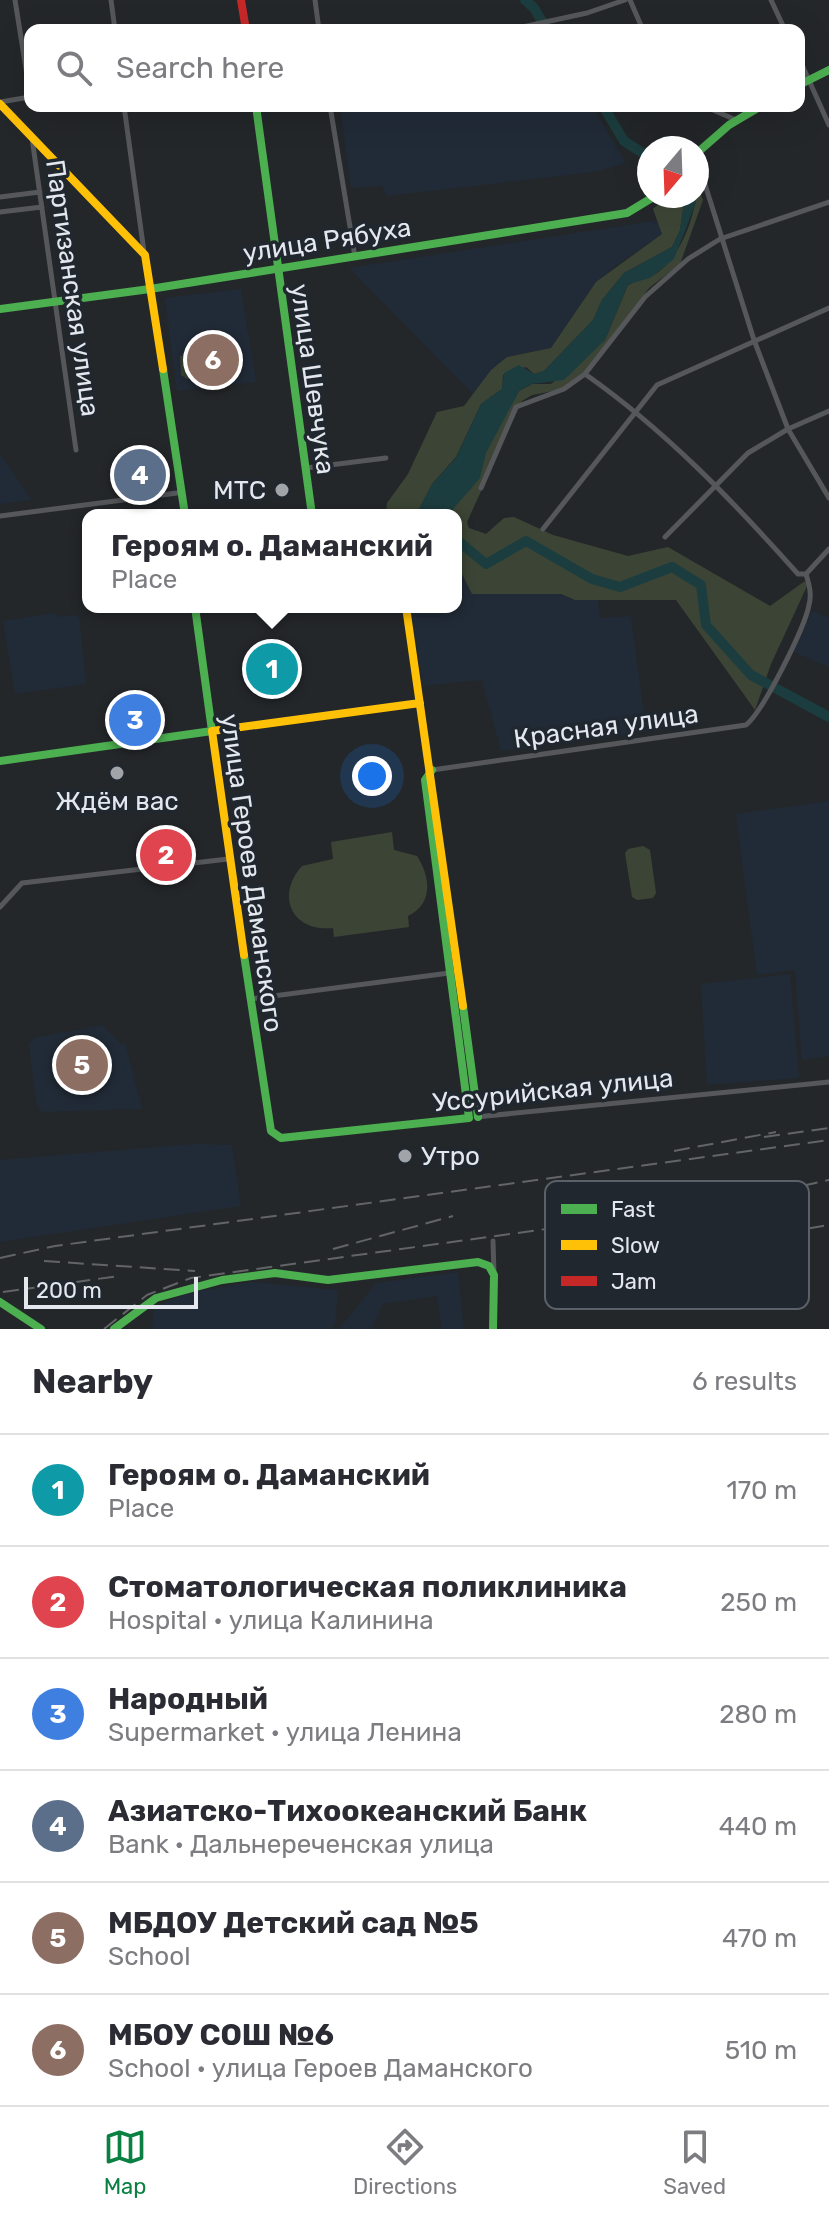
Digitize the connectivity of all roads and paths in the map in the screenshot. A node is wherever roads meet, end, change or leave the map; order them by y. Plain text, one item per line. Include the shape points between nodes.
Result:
1 (15, 0) edge
2 (111, 0) edge
3 (241, 0) edge
4 (315, 0) edge
5 (628, 0) edge
6 (771, 0) edge
7 (114, 24) edge
8 (245, 24) edge
9 (318, 24) edge
10 (543, 24) edge
11 (640, 24) edge
12 (782, 24) edge
13 (24, 58) edge
14 (829, 70) edge
15 (805, 71) edge
16 (809, 79) junction
17 (805, 81) edge
18 (24, 97) edge
19 (0, 103) edge
20 (125, 112) edge
21 (257, 112) edge
22 (331, 112) edge
23 (718, 112) edge
24 (750, 112) edge
25 (736, 120) junction
26 (829, 125) edge
27 (31, 133) junction
28 (709, 145) edge
29 (40, 192) junction
30 (0, 197) edge
31 (709, 199) edge
32 (829, 202) edge
33 (42, 207) junction
34 (637, 207) edge
35 (0, 212) edge
36 (720, 239) junction
37 (145, 255) junction
38 (355, 257) junction
39 (276, 269) junction
40 (150, 289) junction
41 (55, 301) junction
42 (829, 308) edge
43 (0, 309) edge
44 (754, 340) junction
45 (585, 374) junction
46 (635, 409) junction
47 (829, 411) edge
48 (788, 429) junction
49 (76, 450) dead end
50 (386, 458) dead end
51 (306, 468) junction
52 (718, 484) junction
53 (481, 488) dead end
54 (177, 493) dead end
55 (829, 498) edge
56 (184, 509) edge
57 (311, 509) edge
58 (0, 516) edge
59 (543, 529) dead end
60 (665, 537) dead end
61 (829, 549) edge
62 (806, 574) junction
63 (196, 613) edge
64 (407, 613) edge
65 (420, 703) junction
66 (212, 731) junction
67 (0, 761) edge
68 (432, 770) junction
69 (228, 859) junction
70 (0, 907) edge
71 (453, 972) junction
72 (249, 999) junction
73 (829, 1082) edge
74 (473, 1117) junction
75 (281, 1138) joint
76 (493, 1241) dead end
77 (494, 1275) junction
78 (0, 1302) edge
79 (25, 1324) edge
80 (41, 1329) edge
81 (114, 1329) edge
82 (493, 1329) edge

1 - 13 street
2 - 7 street
3 - 8 main road
4 - 9 street
5 - 10 street
5 - 11 street
6 - 12 street
14 - 16 main road
15 - 16 street
16 - 17 main road
16 - 26 street
18 - 19 street
19 - 27 main road
20 - 37 street
21 - 39 main road, улица Шевчука
22 - 38 street
23 - 25 street
24 - 25 main road
25 - 28 main road
27 - 29 street, Партизанская улица
27 - 37 main road
29 - 30 street
29 - 33 street, Партизанская улица
31 - 36 street
32 - 36 street
33 - 35 street
33 - 41 street, Партизанская улица
34 - 38 main road, улица Рябуха via 627,213
36 - 44 street
36 - 45 street via 660,281
37 - 40 main road
38 - 39 main road, улица Рябуха
39 - 40 main road, улица Рябуха
39 - 51 main road, улица Шевчука
40 - 41 main road, улица Рябуха
40 - 56 main road
41 - 43 main road, улица Рябуха
41 - 49 street, Партизанская улица
42 - 44 street
44 - 46 street via 662,381
44 - 48 street
45 - 46 street
45 - 53 street via 564,389 516,407
46 - 52 street
46 - 59 street
47 - 48 street
48 - 52 street via 748,453
48 - 55 street
50 - 51 street
51 - 57 main road, улица Шевчука
52 - 60 street
52 - 62 street via 798,574
54 - 58 street
61 - 62 street
62 - 68 street, Красная улица via 809,605 769,694 756,716 741,727
63 - 66 main road, улица Героев Даманского
64 - 65 main road
65 - 66 main road
65 - 68 main road
66 - 67 main road
66 - 69 main road, улица Героев Даманского
68 - 71 main road
69 - 70 street via 22,883
69 - 72 main road, улица Героев Даманского
71 - 72 street
71 - 74 main road
72 - 75 main road, улица Героев Даманского via 267,1121
73 - 74 street, Уссурийская улица
74 - 75 main road, Уссурийская улица
76 - 77 street
77 - 81 main road via 478,1262 328,1280 275,1273 243,1277 167,1294
77 - 82 main road
78 - 79 main road
79 - 80 main road

